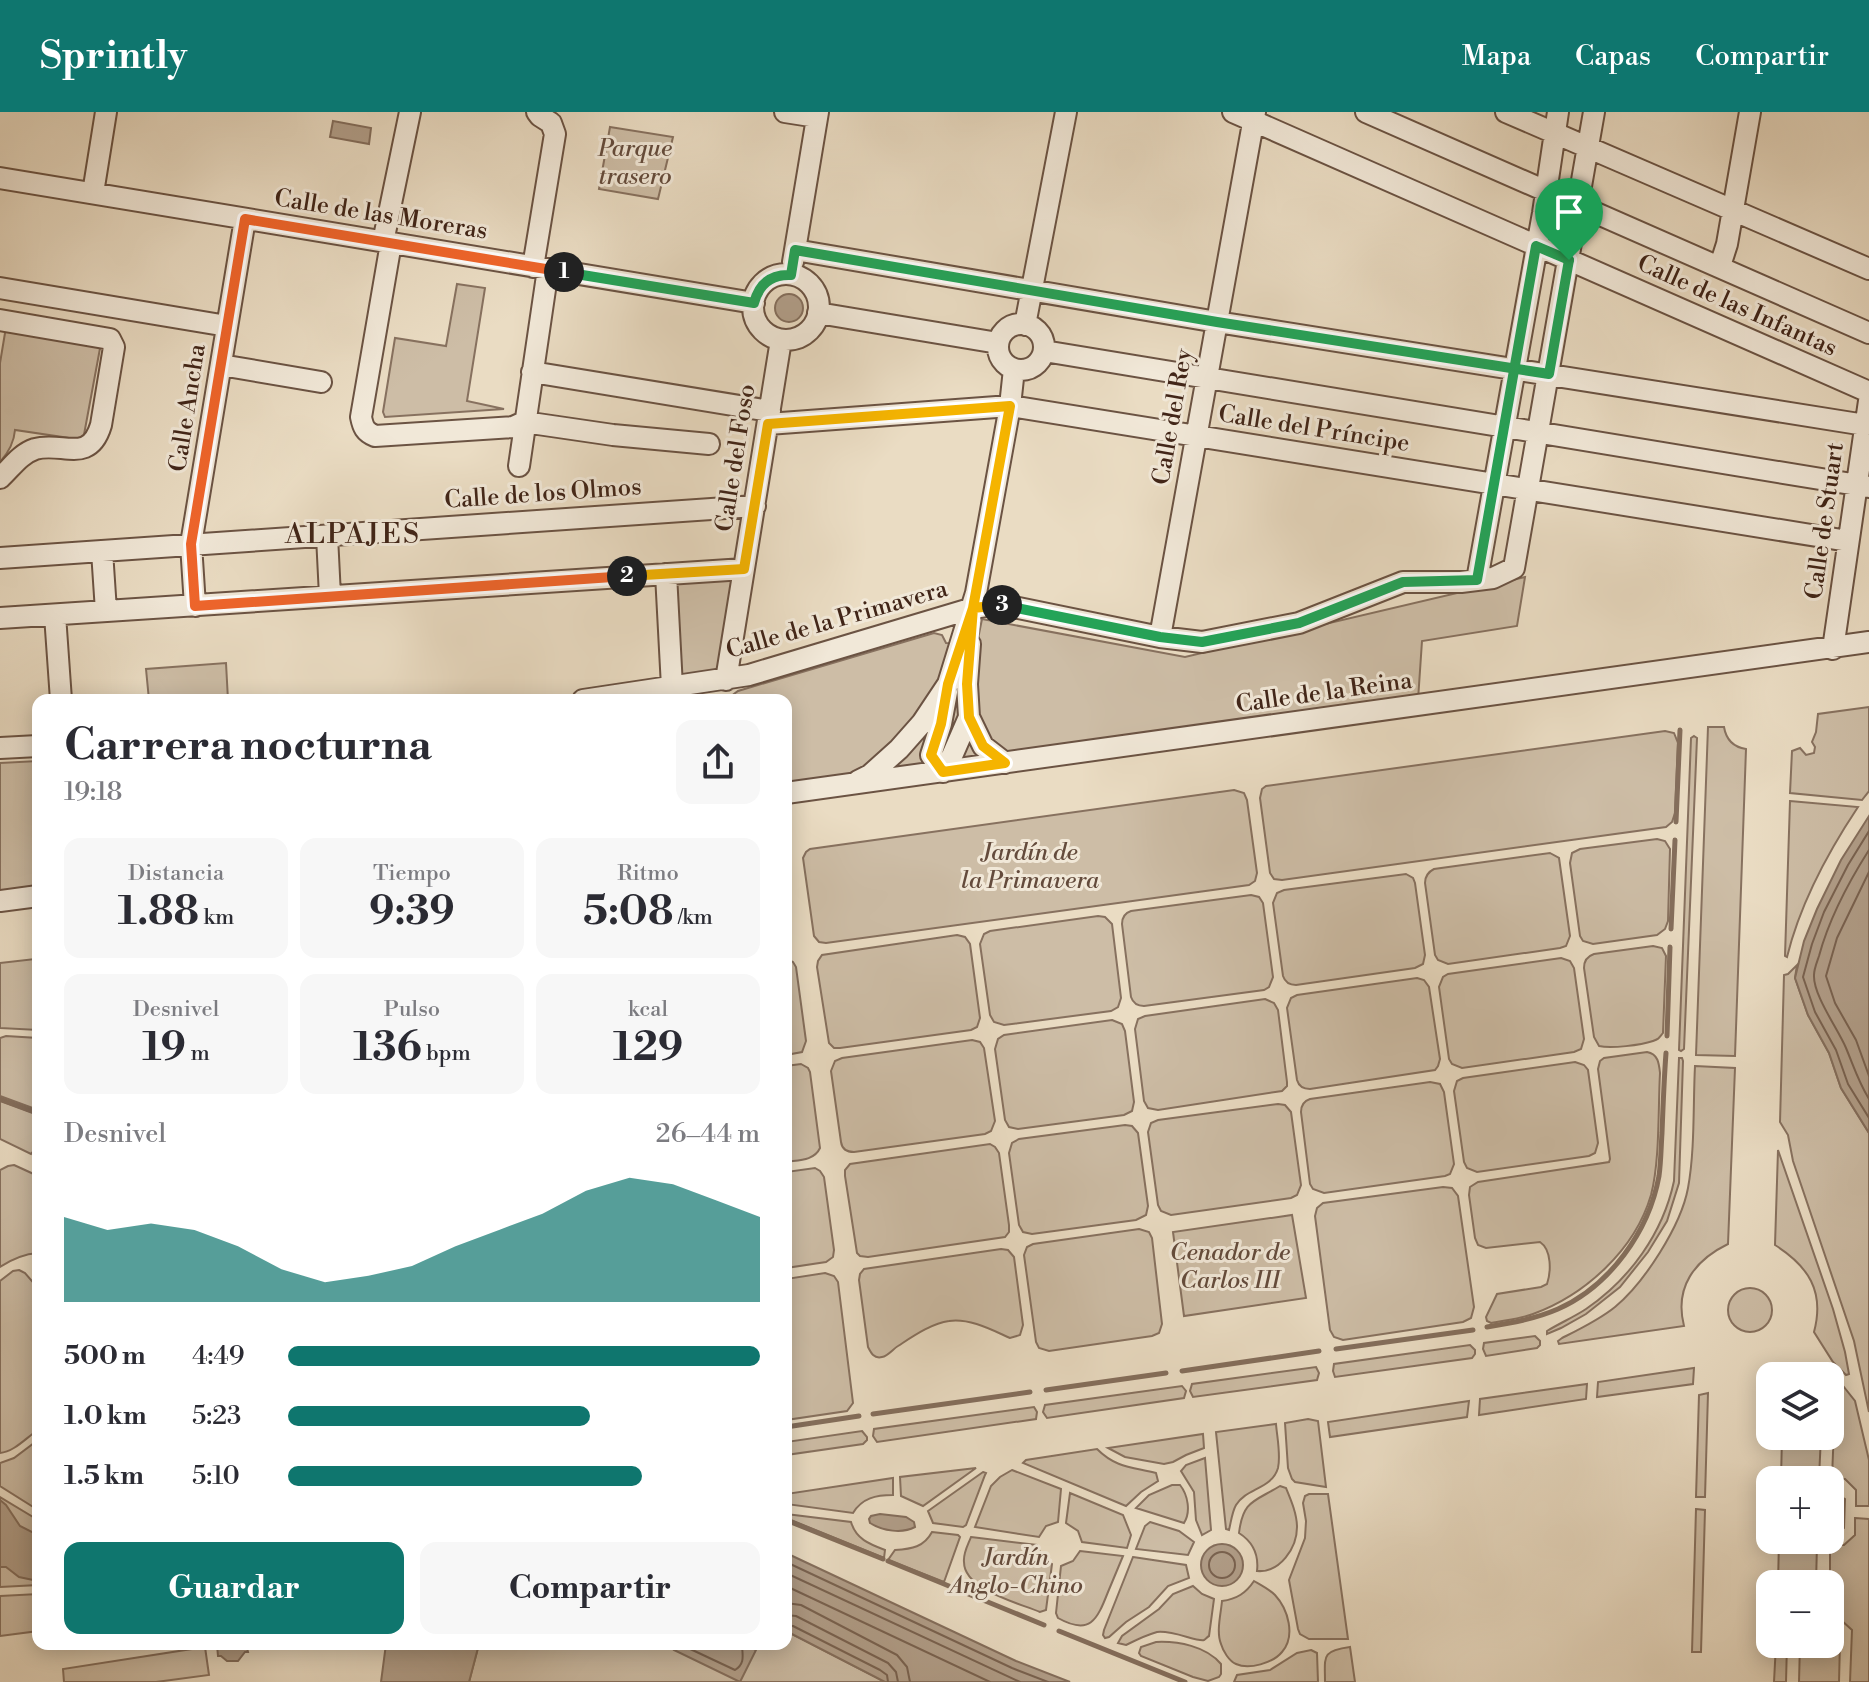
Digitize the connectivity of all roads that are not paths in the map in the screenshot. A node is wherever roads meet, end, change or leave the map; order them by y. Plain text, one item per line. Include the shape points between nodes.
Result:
1 (106, 112) edge
2 (410, 112) edge
3 (537, 112) edge
4 (785, 112) edge
5 (1066, 112) edge
6 (1233, 112) edge
7 (1366, 112) edge
8 (1506, 112) edge
9 (1558, 112) edge
10 (1594, 112) edge
11 (1750, 112) edge
12 (818, 115) edge
13 (1254, 117) edge
14 (1555, 133) junction
15 (1588, 148) junction
16 (0, 178) edge
17 (1546, 192) junction
18 (93, 193) junction
19 (1578, 205) junction
20 (1734, 211) junction
21 (245, 219) junction
22 (387, 242) junction
23 (1536, 246) junction
24 (795, 250) junction
25 (1569, 260) junction
26 (1720, 266) junction
27 (541, 268) junction
28 (1869, 269) edge
29 (791, 275) junction
30 (0, 288) edge
31 (1031, 291) junction
32 (754, 303) junction
33 (818, 313) junction
34 (0, 320) edge
35 (1217, 322) junction
36 (1025, 325) junction
37 (227, 326) junction
38 (1869, 333) edge
39 (781, 340) junction
40 (998, 343) junction
41 (1044, 351) junction
42 (221, 365) junction
43 (1014, 369) junction
44 (1515, 369) junction
45 (532, 372) junction
46 (1549, 374) junction
47 (1206, 378) junction
48 (321, 382) dead end
49 (1869, 392) edge
50 (1869, 401) edge
51 (1010, 406) junction
52 (769, 418) junction
53 (524, 422) junction
54 (1865, 425) junction
55 (1504, 427) junction
56 (1538, 433) junction
57 (1196, 436) junction
58 (709, 444) dead end
59 (519, 466) dead end
60 (0, 478) edge
61 (1494, 484) junction
62 (1863, 486) edge
63 (1528, 490) junction
64 (755, 506) junction
65 (327, 536) junction
66 (1848, 541) junction
67 (191, 544) junction
68 (102, 551) junction
69 (0, 558) edge
70 (744, 569) junction
71 (666, 574) junction
72 (1477, 580) junction
73 (330, 596) junction
74 (195, 606) junction
75 (973, 608) junction
76 (106, 611) junction
77 (55, 615) junction
78 (0, 618) edge
79 (1160, 637) junction
80 (1869, 642) edge
81 (1833, 649) junction
82 (726, 680) junction
83 (948, 684) junction
84 (672, 687) junction
85 (61, 694) edge
86 (624, 694) edge
87 (969, 717) junction
88 (32, 746) edge
89 (0, 748) edge
90 (1005, 763) junction
91 (943, 772) junction
92 (850, 785) junction
93 (792, 792) edge
94 (32, 897) edge
95 (0, 901) edge

1 - 18 street
2 - 22 street
3 - 27 street via 555,134
4 - 12 street
5 - 31 street
6 - 13 street, Calle de las Infantas
7 - 17 street, Calle de las Infantas
8 - 14 street
9 - 14 street
10 - 15 street
11 - 20 street
12 - 24 street
13 - 23 street, Calle de las Infantas
13 - 35 street, Calle del Rey
14 - 15 street
14 - 17 street
15 - 19 street
15 - 20 street
16 - 18 street, Calle de las Moreras
17 - 19 street, Calle de las Infantas
17 - 23 street
18 - 21 street, Calle de las Moreras
19 - 25 street
19 - 26 street, Calle de las Infantas
20 - 26 street
20 - 28 street
21 - 22 street, Calle de las Moreras
21 - 37 street, Calle Ancha
22 - 27 street, Calle de las Moreras
22 - 53 street via 363,427 375,436
23 - 25 street, Calle de las Infantas
23 - 44 street
24 - 29 street
24 - 31 street
25 - 46 street
25 - 49 street, Calle de las Infantas
26 - 38 street, Calle de las Infantas
27 - 32 street, Calle de las Moreras
27 - 45 street
29 - 32 street via 763,284
29 - 33 street via 803,279 816,294
30 - 37 street
31 - 35 street
31 - 36 street
32 - 39 street via 757,323
33 - 39 street via 801,336
33 - 40 street
34 - 60 street via 110,339 114,347 101,425 90,445 38,448 23,454
35 - 44 street
35 - 47 street, Calle del Rey
36 - 40 street via 1011,327
36 - 41 street via 1042,337
37 - 42 street, Calle Ancha
39 - 52 street, Calle del Foso
40 - 43 street via 1003,362
41 - 43 street via 1036,365
41 - 47 street, Calle del Príncipe
42 - 48 street
42 - 67 street, Calle Ancha
43 - 51 street
44 - 46 street
44 - 55 street
45 - 52 street, Calle del Príncipe
45 - 53 street
46 - 54 street
46 - 56 street
47 - 55 street, Calle del Príncipe
47 - 57 street, Calle del Rey
50 - 54 street, Calle de Stuart
51 - 52 street, Calle del Príncipe
51 - 57 street, Calle del Príncipe
51 - 75 street
52 - 64 street, Calle del Foso
53 - 58 street
53 - 59 street
54 - 62 street, Calle de Stuart
55 - 56 street, Calle del Príncipe
55 - 61 street
56 - 62 street, Calle del Príncipe
56 - 63 street
57 - 61 street, Calle del Príncipe
57 - 79 street, Calle del Rey
61 - 63 street, Calle del Príncipe
61 - 72 street
62 - 66 street, Calle de Stuart
63 - 66 street, Calle del Príncipe
63 - 72 street, Calle de la Primavera via 1514,568
64 - 65 street, Calle de los Olmos
64 - 70 street, Calle del Foso
65 - 67 street, Calle de los Olmos
65 - 73 street
66 - 81 street, Calle de Stuart
67 - 68 street, Calle de los Olmos
67 - 74 street, Calle Ancha
68 - 69 street, Calle de los Olmos
68 - 76 street
70 - 71 street
70 - 82 street, Calle del Foso
71 - 73 street
71 - 84 street
72 - 79 street, Calle de la Primavera via 1403,582 1299,623 1202,642
73 - 74 street
74 - 76 street
75 - 79 street, Calle de la Primavera via 999,604
75 - 82 street, Calle de la Primavera
75 - 83 street
75 - 87 street
76 - 77 street
77 - 78 street
77 - 85 street
80 - 81 street, Calle de la Reina
81 - 90 street, Calle de la Reina
82 - 84 street, Calle de la Primavera
83 - 91 street via 931,755
83 - 92 street via 899,749
84 - 86 street, Calle de la Primavera
87 - 90 street via 983,746
87 - 91 street
88 - 89 street
90 - 91 street, Calle de la Reina
91 - 92 street, Calle de la Reina
92 - 93 street, Calle de la Reina
94 - 95 street

